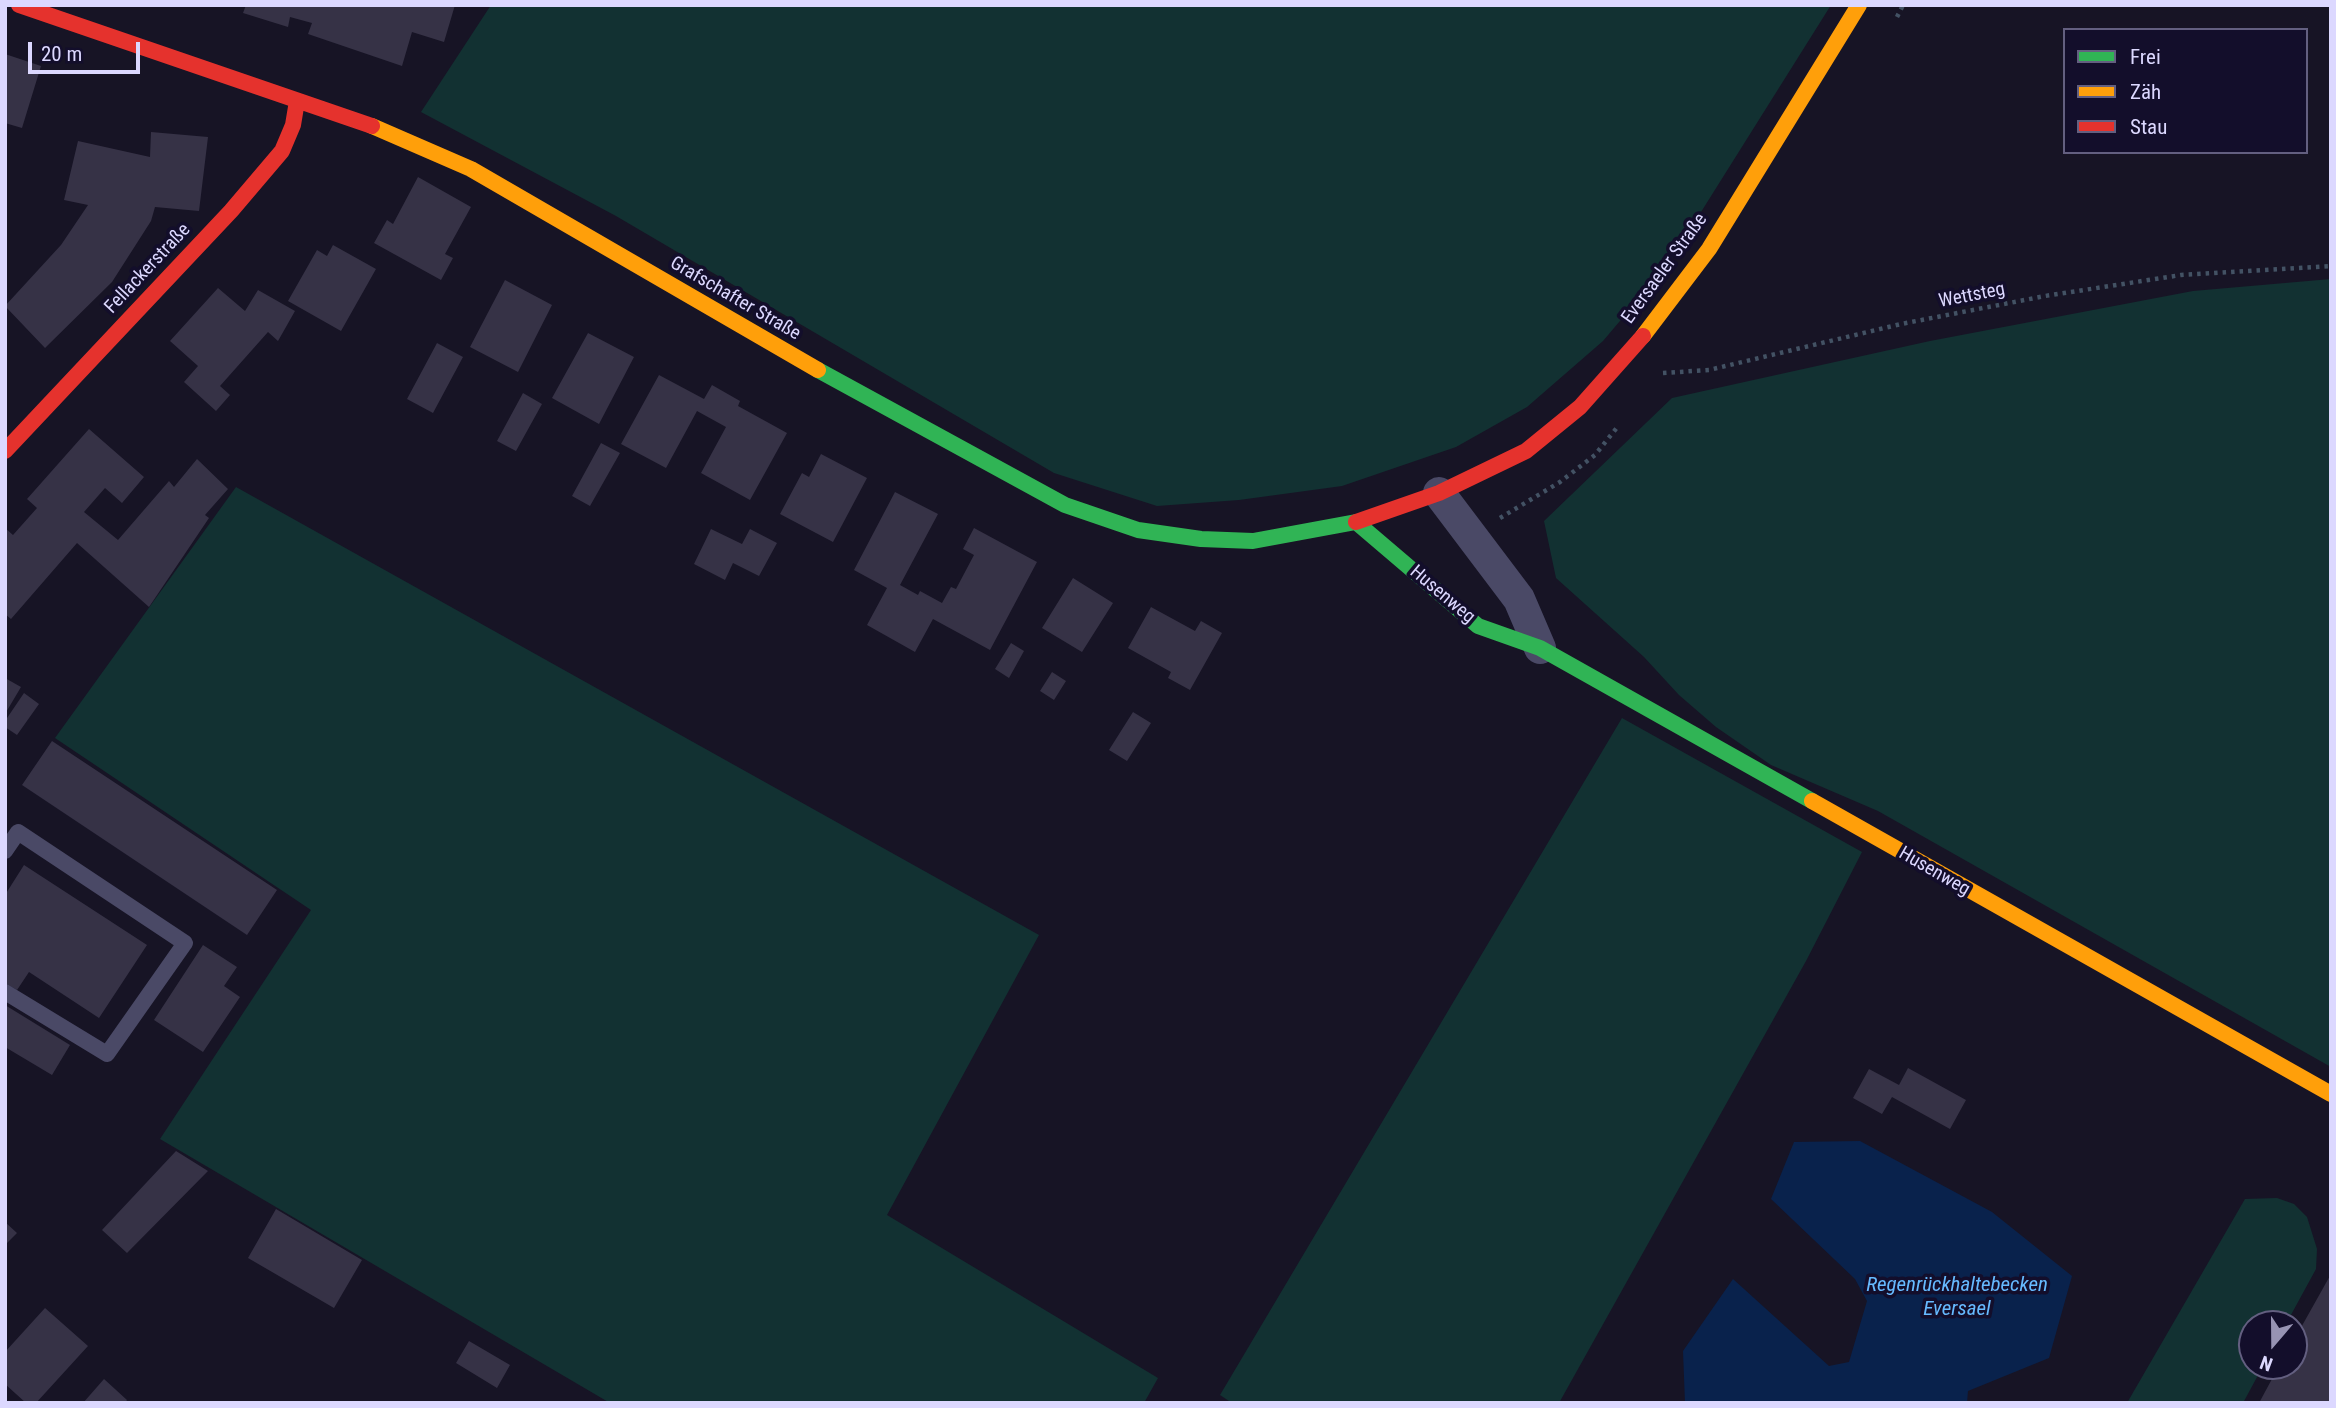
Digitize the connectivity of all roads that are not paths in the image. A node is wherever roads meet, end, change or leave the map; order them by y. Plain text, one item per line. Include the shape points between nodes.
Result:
1 (19, 5) edge
2 (1859, 5) edge
3 (297, 102) junction
4 (5, 451) edge
5 (1439, 493) junction
6 (1356, 522) junction
7 (1540, 648) junction
8 (5, 851) edge
9 (5, 992) edge
10 (2331, 1094) edge

1 - 3 street, Grafschafter Straße
2 - 5 street, Eversaeler Straße via 1709,249 1628,355 1580,407 1526,452
3 - 4 street, Fellackerstraße via 282,151
3 - 6 street, Grafschafter Straße via 397,135 471,169 918,427 1100,519 1138,530 1253,541
5 - 6 street, Grafschafter Straße
5 - 7 street via 1519,599
6 - 7 street, Husenweg via 1478,626
7 - 10 street, Husenweg
8 - 9 lane via 18,832 185,943 107,1054

